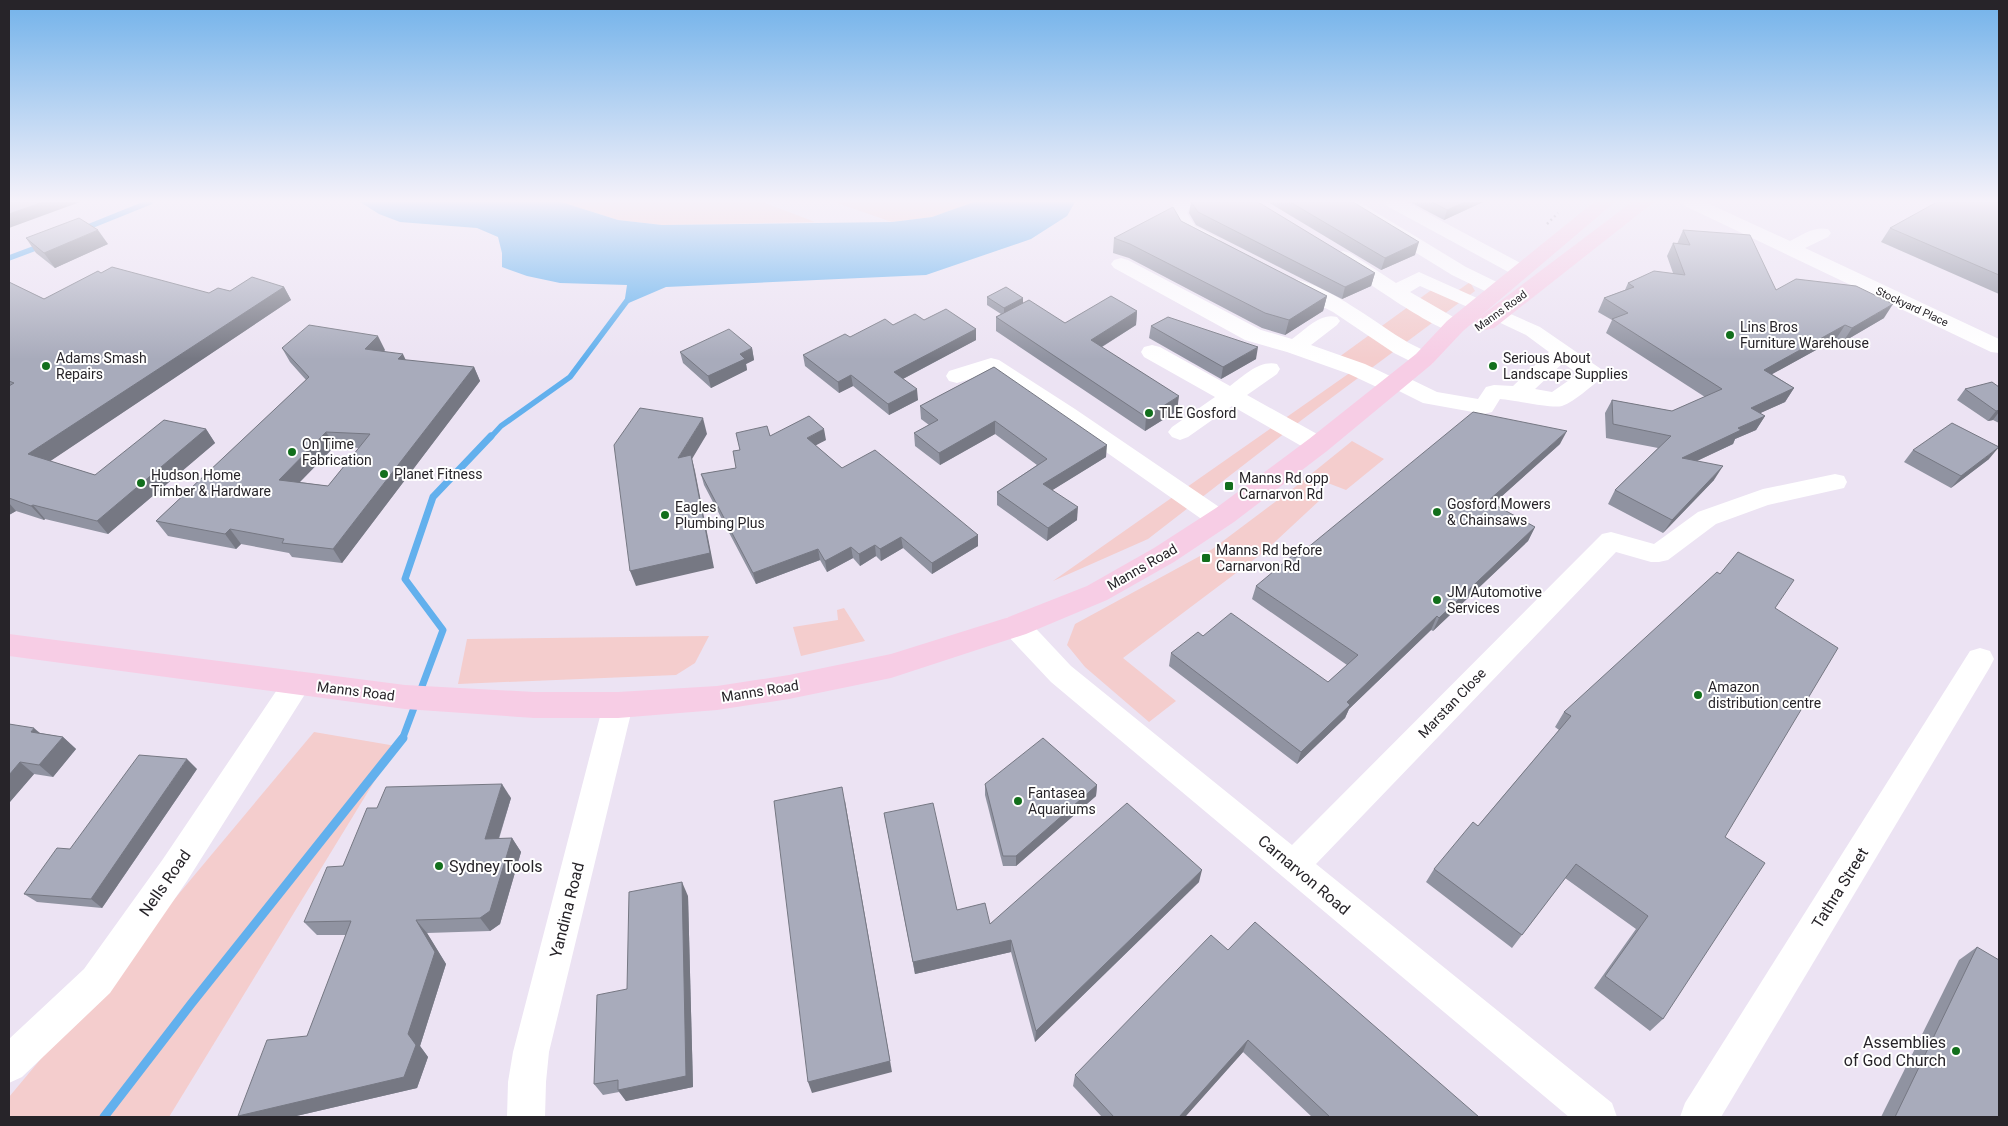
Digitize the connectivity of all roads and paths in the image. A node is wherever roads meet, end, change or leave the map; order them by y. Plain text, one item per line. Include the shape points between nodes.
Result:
1 (1338, 255) edge
2 (1434, 255) edge
3 (1489, 255) edge
4 (1541, 255) edge
5 (1568, 255) edge
6 (1801, 255) edge
7 (1121, 264) edge
8 (1521, 271) junction
9 (1280, 278) edge
10 (1498, 290) junction
11 (1397, 291) junction
12 (1488, 310) junction
13 (1330, 321) dead end
14 (1455, 326) junction
15 (1295, 347) junction
16 (1999, 347) edge
17 (1152, 352) dead end
18 (1562, 352) junction
19 (1424, 359) junction
20 (1269, 369) dead end
21 (957, 376) dead end
22 (1394, 383) junction
23 (1518, 393) junction
24 (1230, 396) junction
25 (1180, 432) dead end
26 (1318, 445) junction
27 (1834, 482) dead end
28 (1219, 519) junction
29 (1016, 626) junction
30 (9, 645) edge
31 (1980, 660) dead end
32 (297, 683) junction
33 (618, 705) junction
34 (1293, 866) junction
35 (9, 1064) edge
36 (526, 1117) edge
37 (1598, 1117) edge
38 (1699, 1117) edge

1 - 11 street
2 - 10 street
3 - 8 street
4 - 8 main road, Manns Road
5 - 12 main road, Manns Road
6 - 16 street, Stockyard Place
7 - 15 street via 1253,335
8 - 10 main road, Manns Road
9 - 19 street via 1340,308
10 - 12 main road, Manns Road
11 - 12 street via 1418,278
11 - 14 street
12 - 14 main road, Manns Road
12 - 18 street via 1532,330
12 - 19 main road, Manns Road via 1479,327
13 - 15 street
14 - 19 main road, Manns Road
15 - 22 street
17 - 24 street
18 - 23 street
18 - 23 street via 1593,374 1556,400
19 - 22 main road, Manns Road
20 - 24 street
21 - 28 street via 991,365
22 - 23 street via 1431,398 1484,407 1494,392
22 - 26 main road, Manns Road
24 - 25 street
24 - 26 street
26 - 28 main road, Manns Road
27 - 34 street, Marstan Close via 1763,498 1707,518 1659,553 1651,554 1611,541
28 - 29 main road, Manns Road via 1097,593
29 - 33 main road, Manns Road via 891,666 789,688 717,698
29 - 34 street, Carnarvon Road via 1061,674
30 - 32 main road, Manns Road
31 - 38 street, Tathra Street
32 - 33 main road, Manns Road via 434,700
32 - 35 street, Nells Road via 175,870 97,980
33 - 36 street, Yandina Road via 531,1052
34 - 37 street, Carnarvon Road

